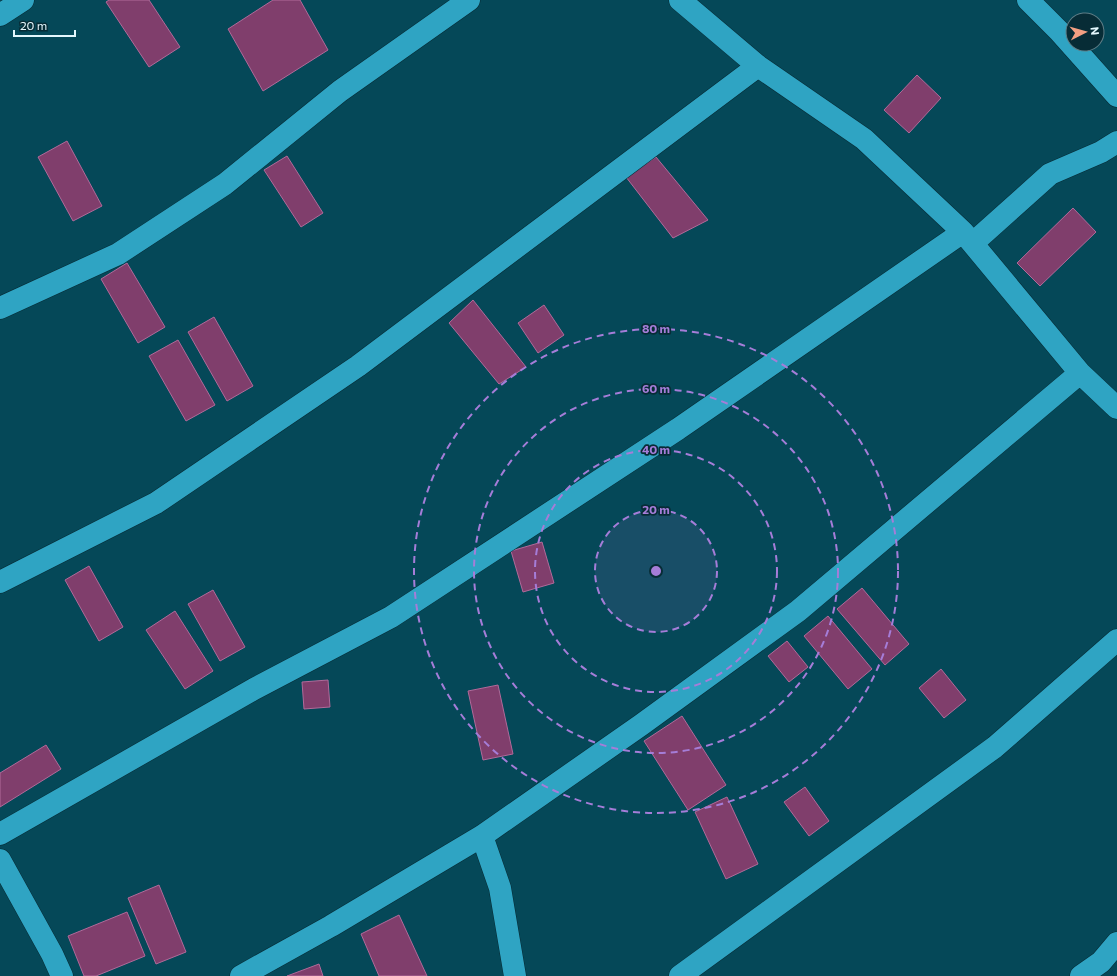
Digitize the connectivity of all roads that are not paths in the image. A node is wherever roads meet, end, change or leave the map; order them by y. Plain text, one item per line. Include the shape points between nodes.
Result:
1 (23, 0) edge
2 (468, 0) edge
3 (680, 0) edge
4 (1028, 0) edge
5 (0, 15) edge
6 (758, 66) junction
7 (1117, 96) edge
8 (1117, 142) edge
9 (968, 237) junction
10 (0, 308) edge
11 (1080, 373) junction
12 (1117, 408) edge
13 (0, 582) edge
14 (1117, 640) edge
15 (0, 834) edge
16 (482, 836) junction
17 (0, 860) edge
18 (1117, 943) edge
19 (62, 976) edge
20 (241, 976) edge
21 (516, 976) edge
22 (680, 976) edge
23 (1081, 976) edge

1 - 5 street
2 - 10 street via 340,91 224,184 118,254
3 - 6 street
4 - 7 street
6 - 9 street via 864,139
6 - 13 street via 345,375 156,504
8 - 9 street via 1101,152 1050,174
9 - 11 street
9 - 15 street via 391,617 254,689
11 - 12 street
11 - 16 street via 798,611
14 - 22 street via 995,747
16 - 20 street
16 - 21 street via 500,888
17 - 19 street
18 - 23 street via 1101,962

